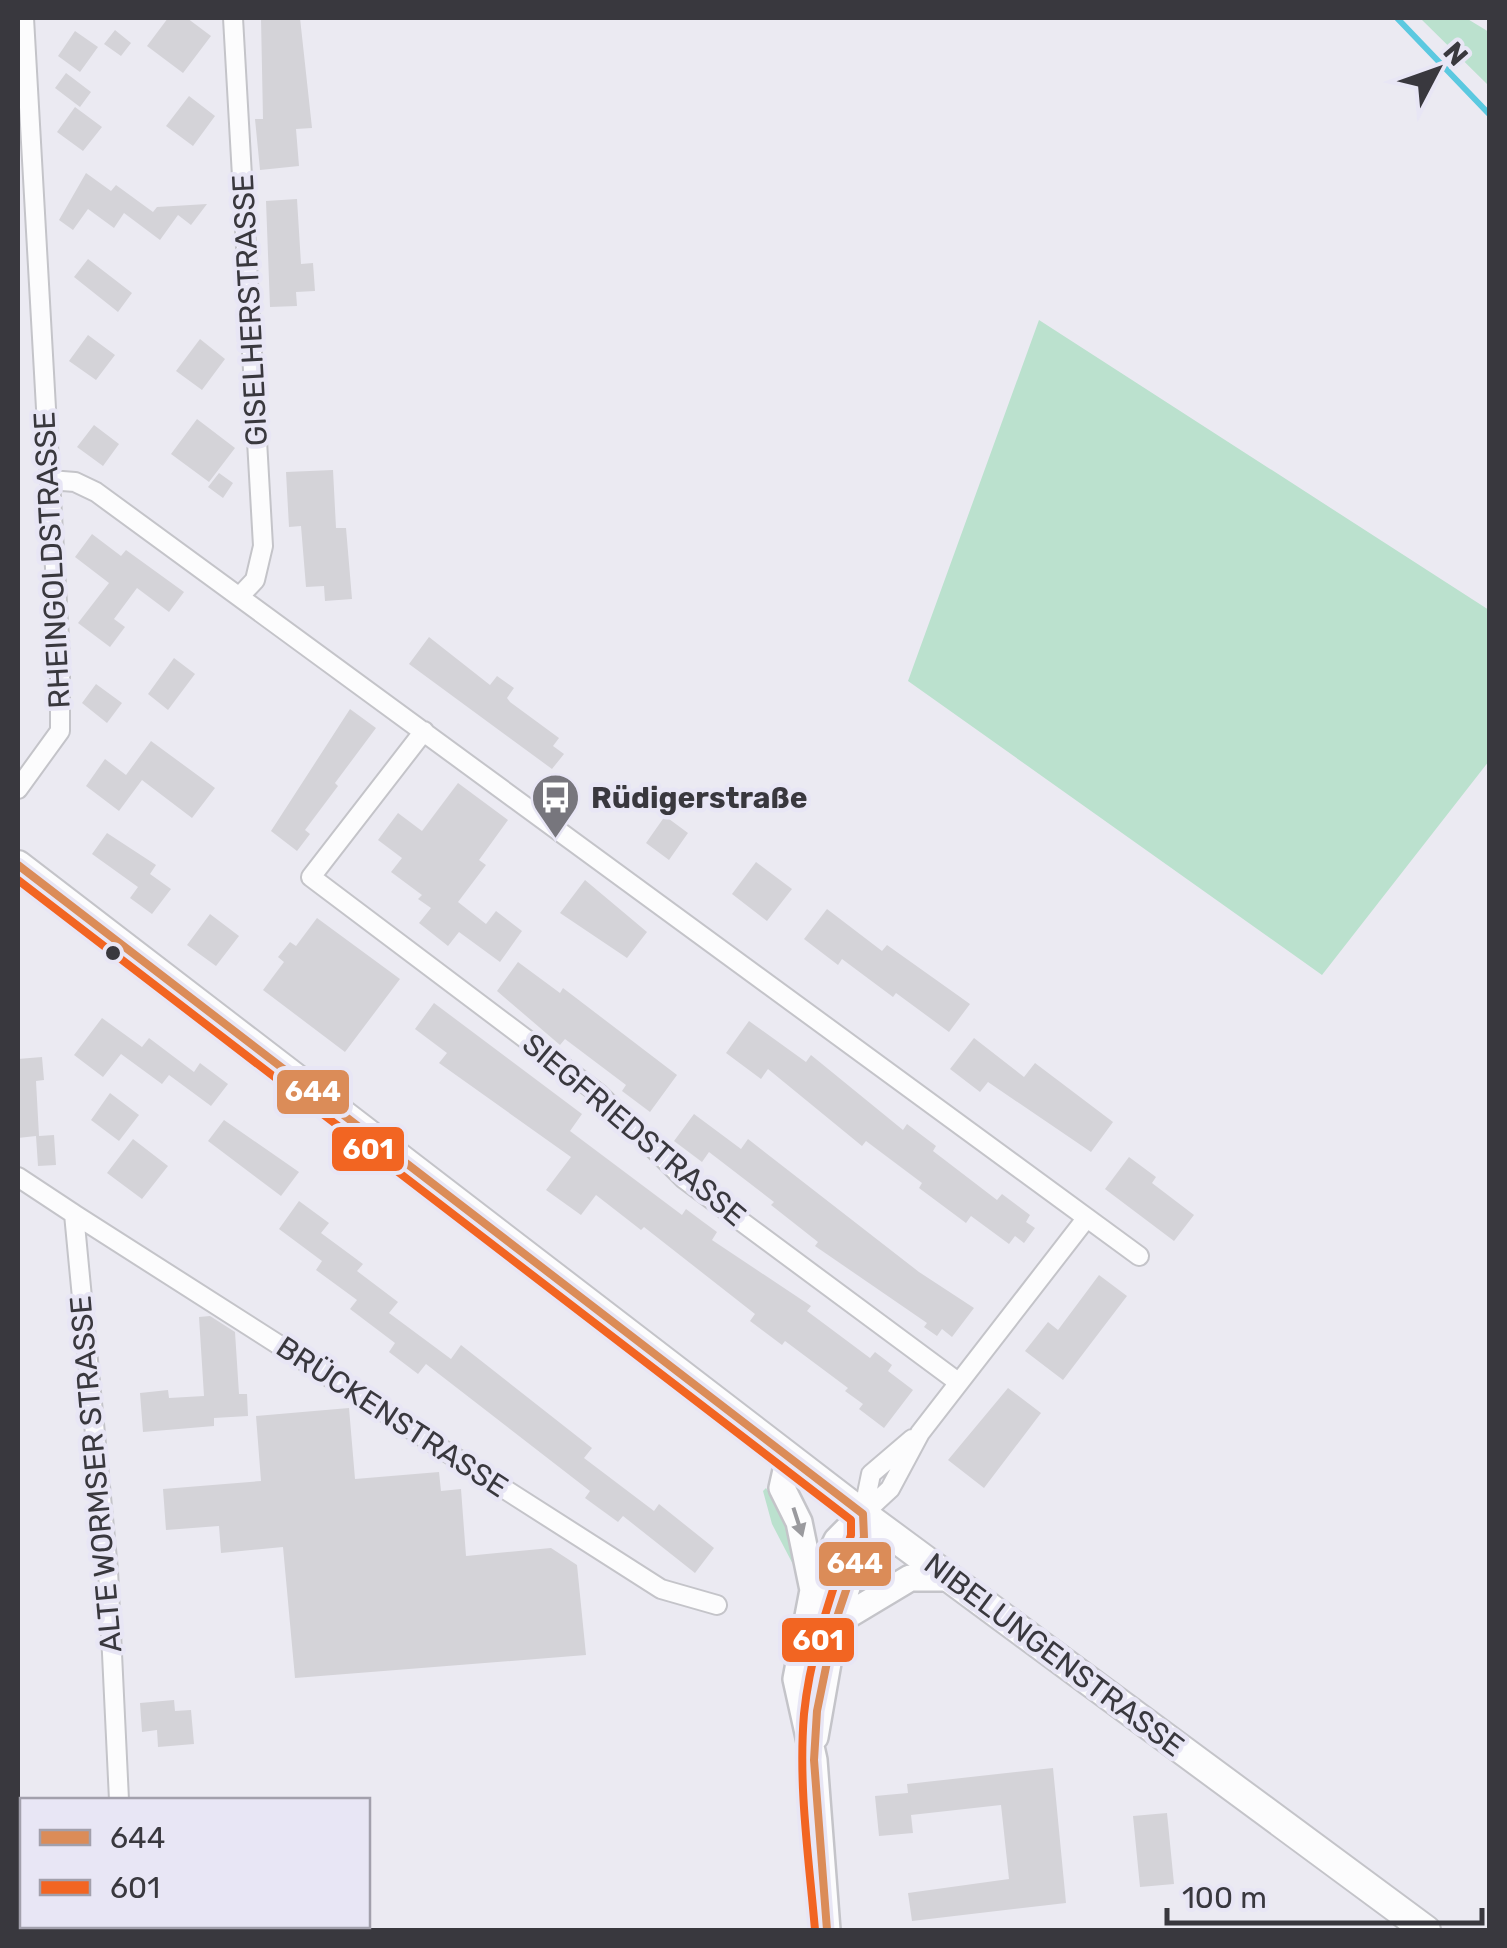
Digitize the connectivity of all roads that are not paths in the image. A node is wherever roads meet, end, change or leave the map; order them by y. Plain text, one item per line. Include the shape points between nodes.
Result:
1 (24, 18) edge
2 (233, 18) edge
3 (50, 480) junction
4 (240, 596) junction
5 (424, 731) junction
6 (18, 788) edge
7 (18, 865) edge
8 (18, 1177) edge
9 (74, 1214) junction
10 (1086, 1220) junction
11 (1138, 1256) dead end
12 (958, 1382) junction
13 (788, 1457) junction
14 (863, 1514) junction
15 (952, 1578) junction
16 (813, 1590) junction
17 (717, 1605) dead end
18 (835, 1623) junction
19 (814, 1760) junction
20 (119, 1798) edge
21 (827, 1930) edge
22 (1426, 1930) edge

1 - 3 street, RHEINGOLDSTRASSE
2 - 4 street, GISELHERSTRASSE via 263,546 256,580
3 - 4 street via 96,492
3 - 6 street, RHEINGOLDSTRASSE via 60,731
4 - 5 street
5 - 10 street
5 - 12 street, SIEGFRIEDSTRASSE via 311,877 599,1094 684,1180
7 - 13 main road, NIBELUNGENSTRASSE
8 - 9 street
9 - 17 street, BRÜCKENSTRASSE via 661,1589
9 - 20 street, ALTE WORMSER STRASSE via 108,1570
10 - 11 street
10 - 12 street
12 - 14 street via 890,1489
13 - 14 main road, NIBELUNGENSTRASSE
13 -> 16 main road via 782,1488 802,1534
14 - 15 main road, NIBELUNGENSTRASSE
14 - 16 main road via 837,1540
14 - 18 main road via 864,1536
15 - 18 main road via 910,1578
15 - 22 main road, NIBELUNGENSTRASSE
16 - 19 main road via 796,1679
18 - 19 main road
19 - 21 main road

